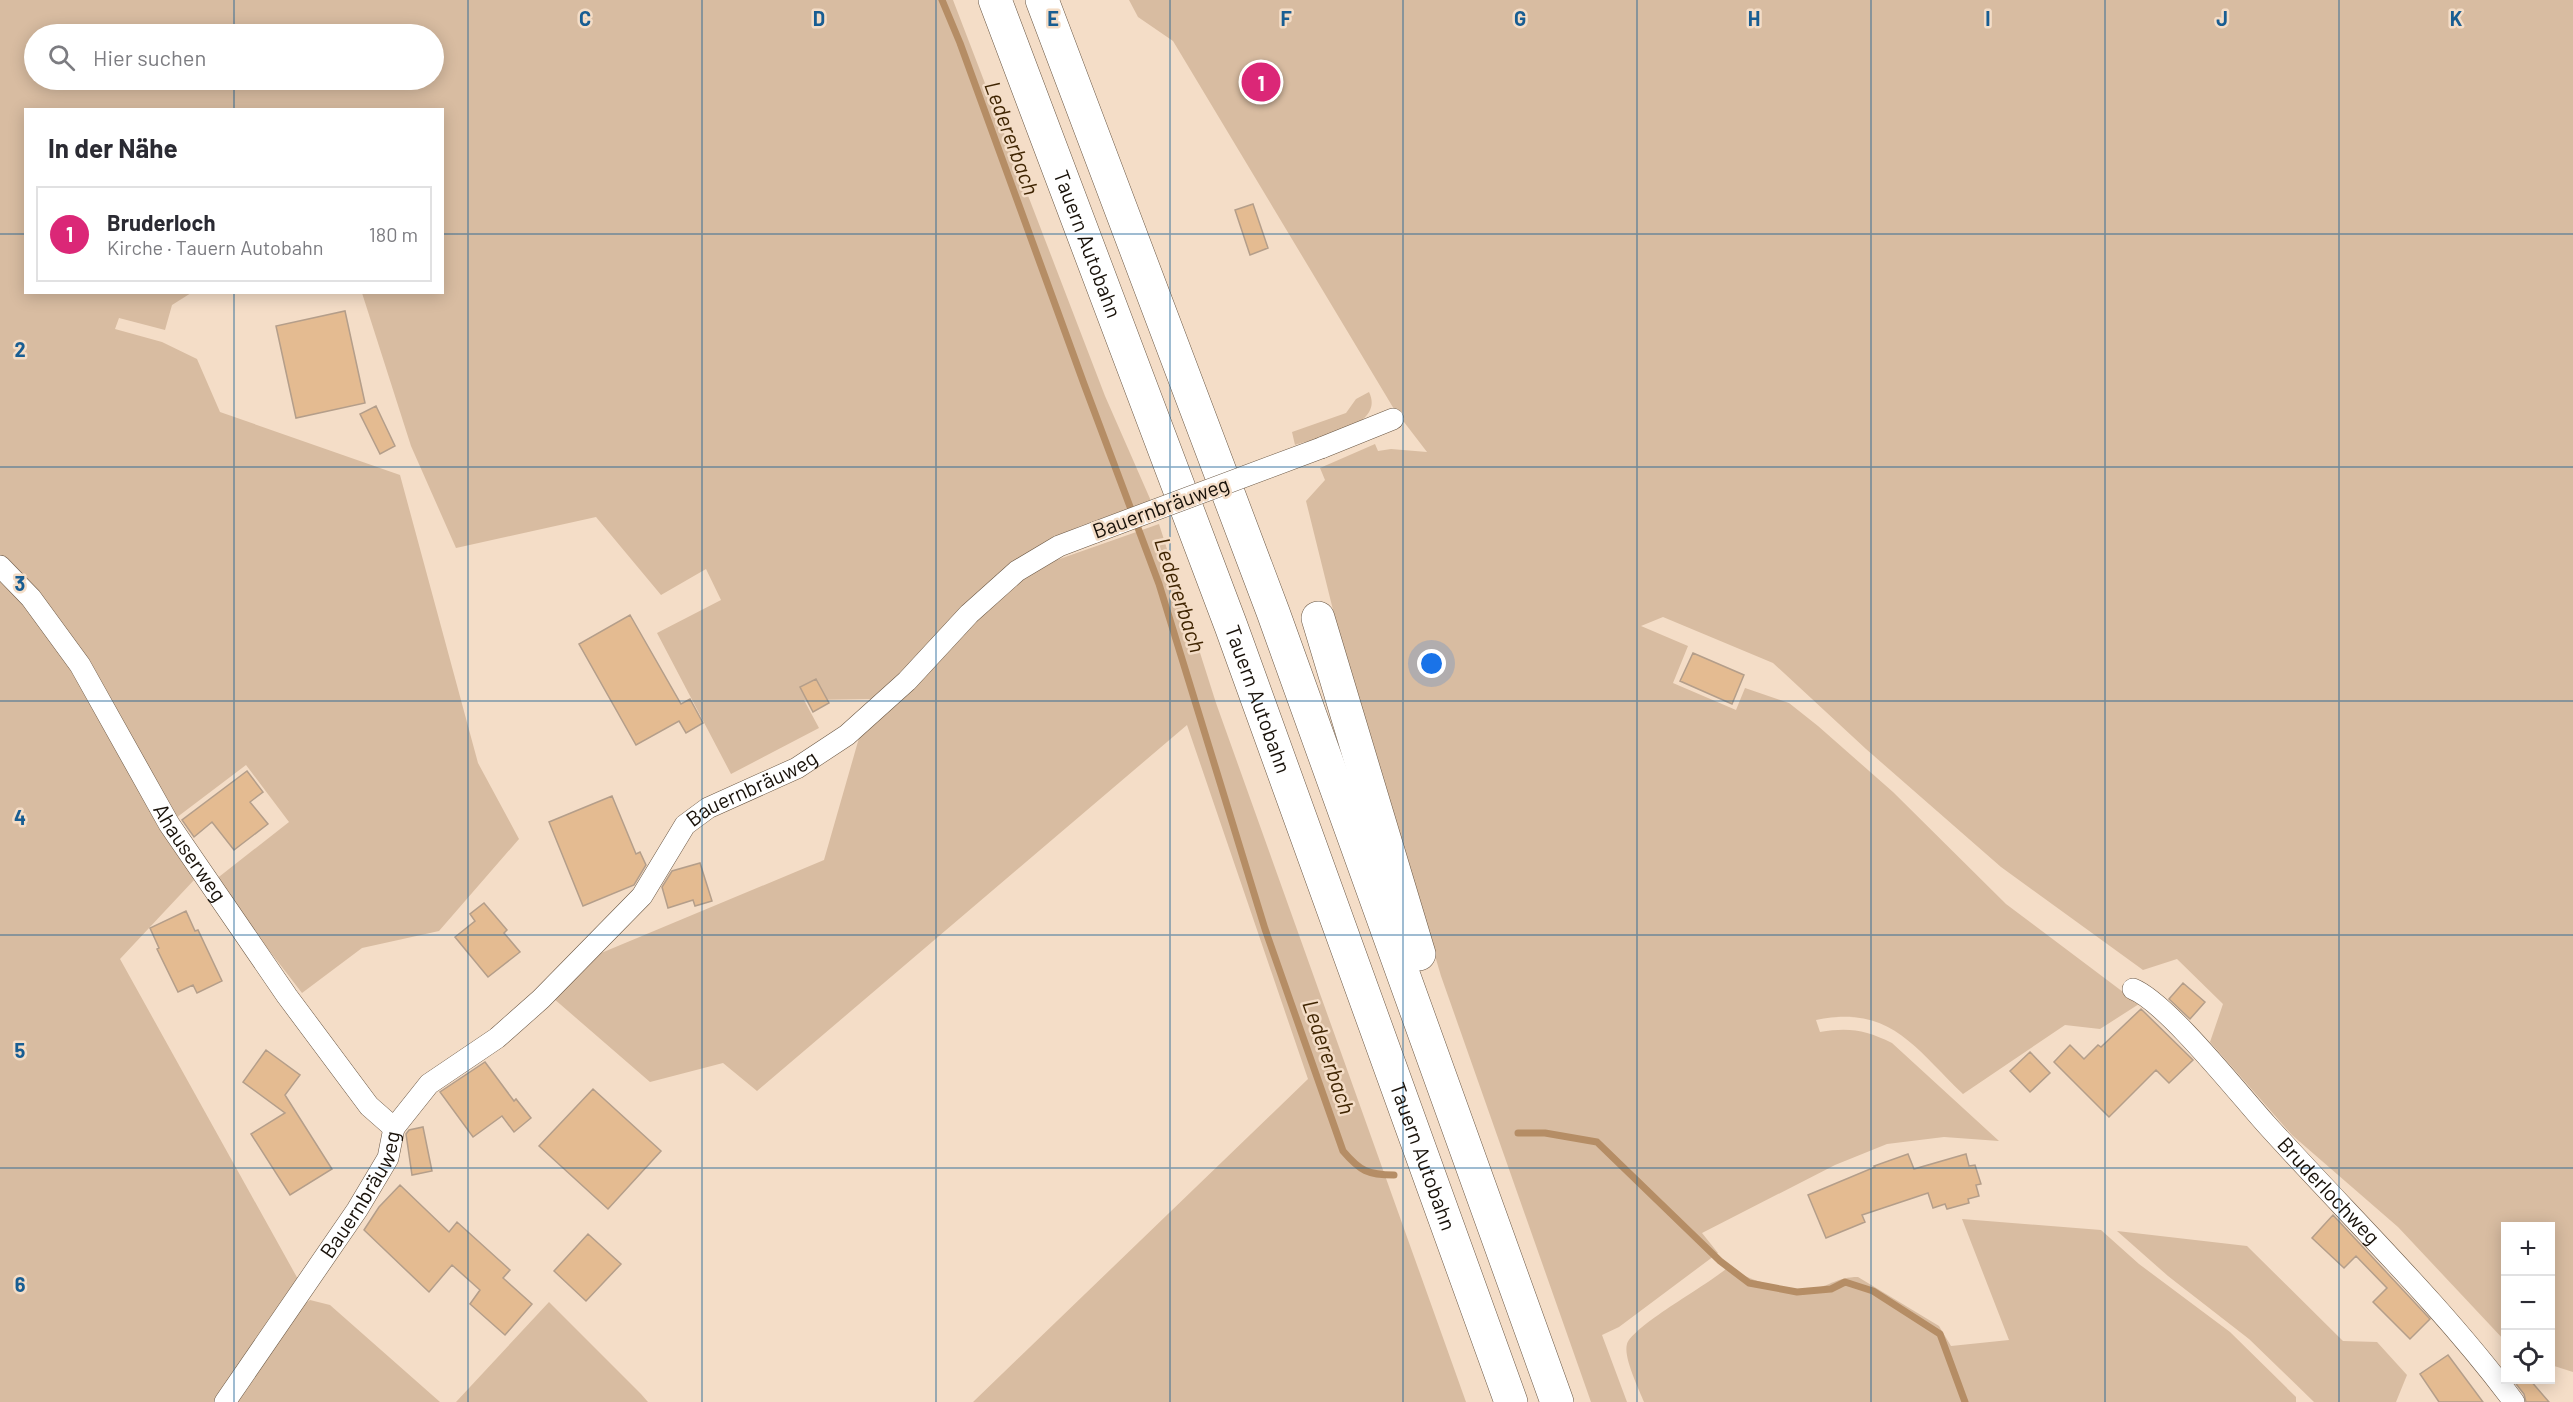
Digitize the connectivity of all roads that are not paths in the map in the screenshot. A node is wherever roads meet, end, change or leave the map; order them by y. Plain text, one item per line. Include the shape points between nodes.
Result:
1 (995, 0) edge
2 (1042, 0) edge
3 (1393, 419) dead end
4 (0, 566) edge
5 (1318, 618) dead end
6 (2133, 989) dead end
7 (1439, 1071) junction
8 (394, 1128) junction
9 (225, 1402) edge
10 (1510, 1402) edge
11 (1557, 1402) edge
12 (2514, 1402) edge

1 - 10 highway, Tauern Autobahn via 1235,637
2 - 7 highway, Tauern Autobahn via 1269,601
3 - 8 street, Bauernbräuweg, bridge via 1059,546 1017,571 969,614 864,722 797,768 708,808 685,825 642,896 542,999 497,1038 429,1084
4 - 8 street, Ahauserweg via 31,598 80,665 169,824 287,996 369,1106
5 - 7 highway via 1426,980
6 - 12 street, Bruderlochweg via 2145,994 2182,1031 2478,1354
7 - 11 highway, Tauern Autobahn
8 - 9 street, Bauernbräuweg via 388,1158 357,1210

